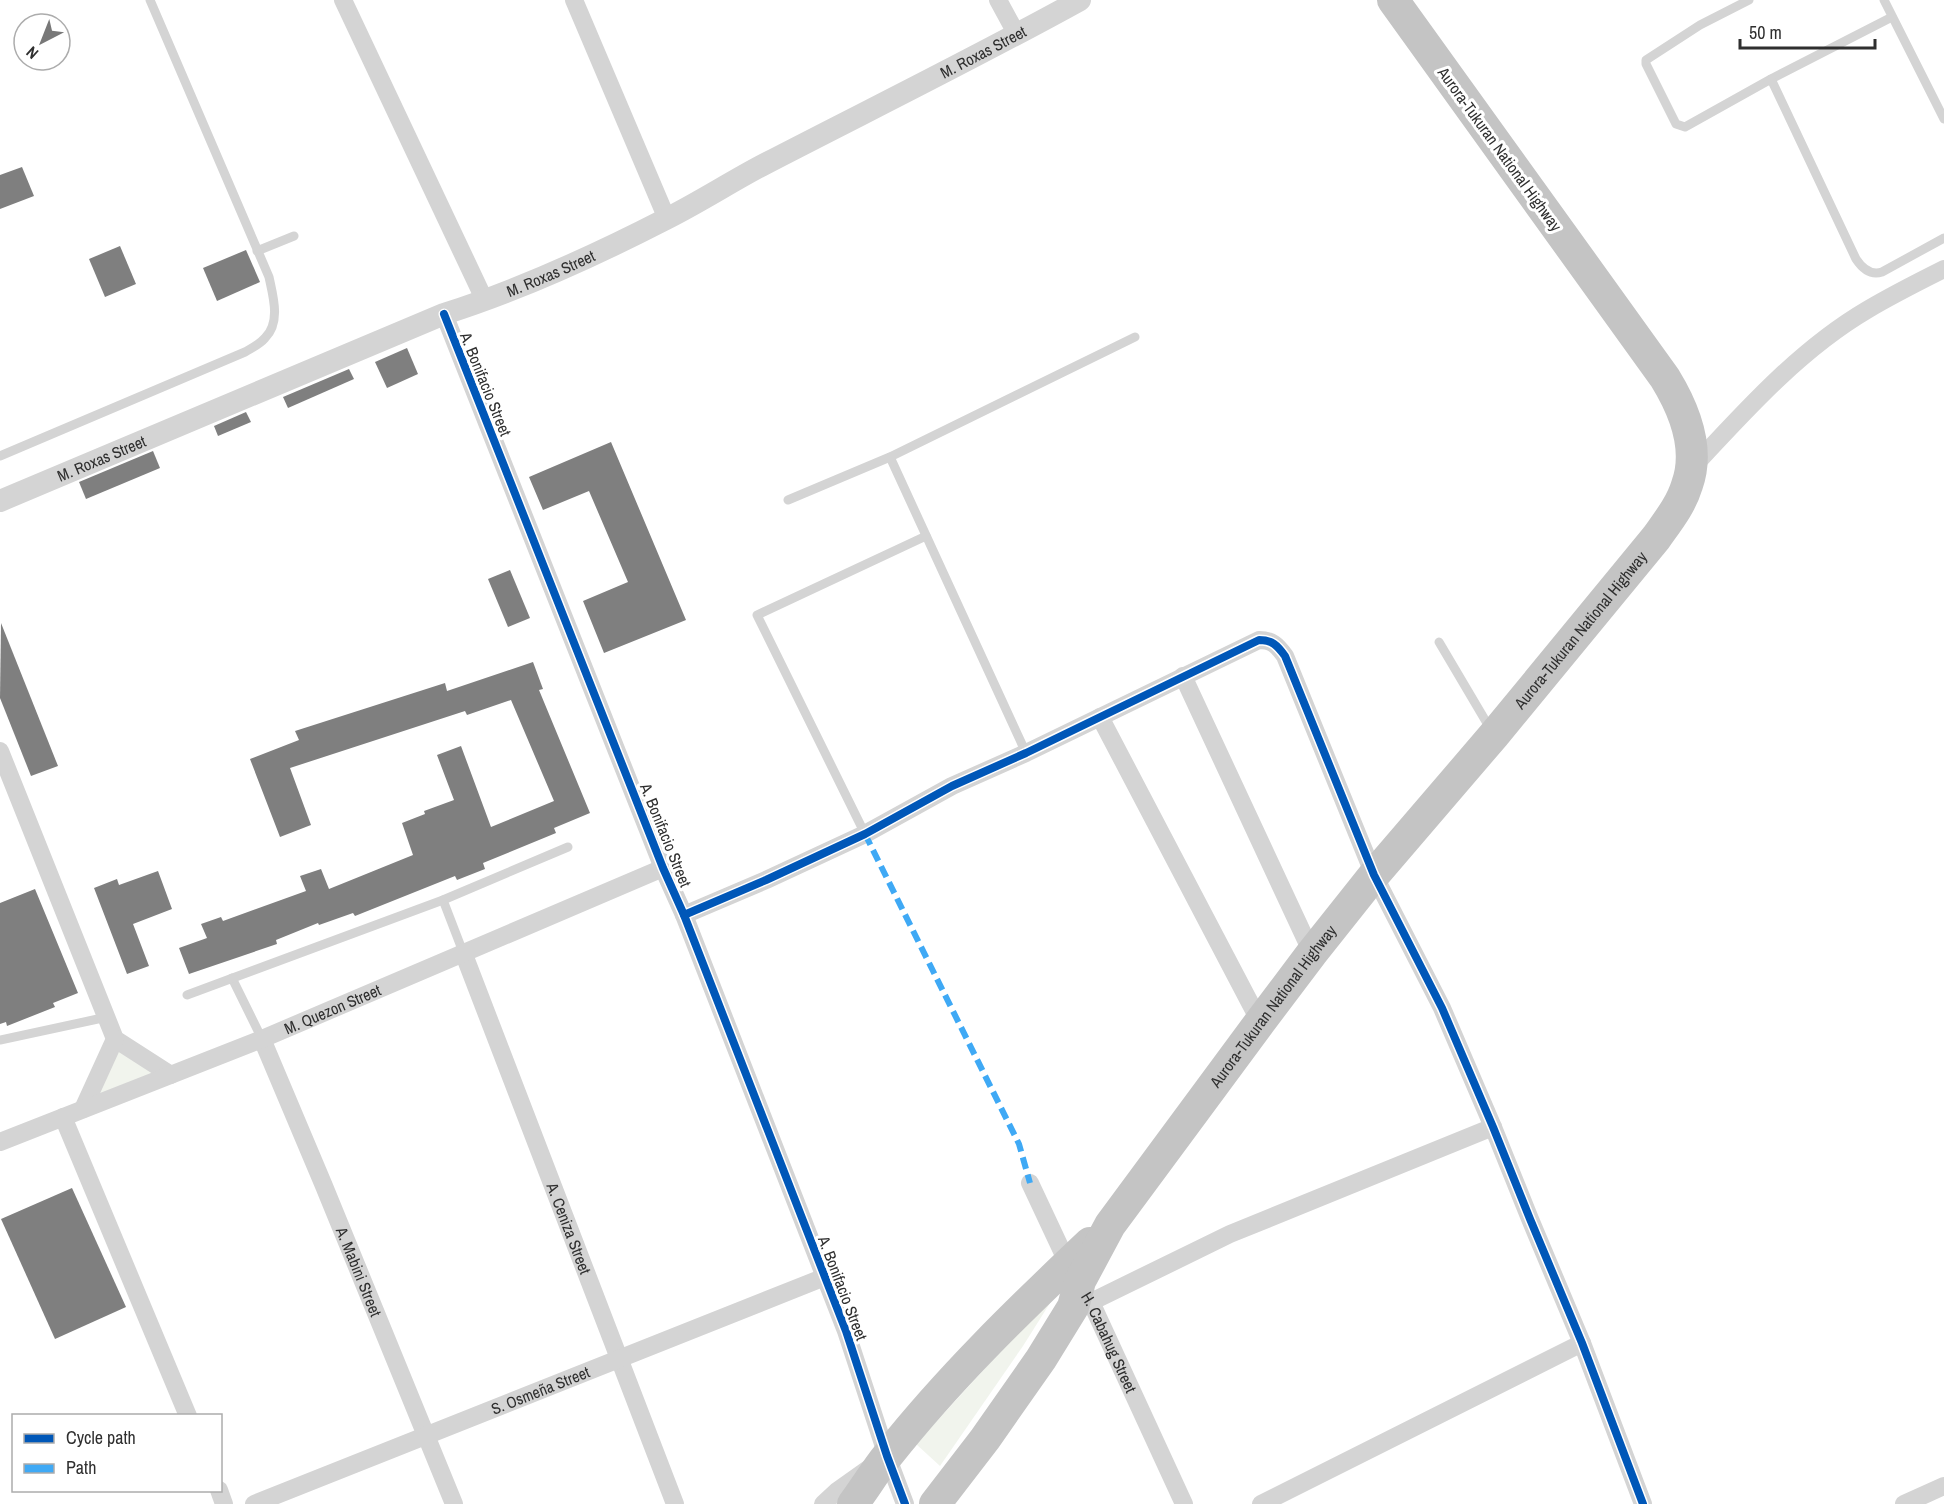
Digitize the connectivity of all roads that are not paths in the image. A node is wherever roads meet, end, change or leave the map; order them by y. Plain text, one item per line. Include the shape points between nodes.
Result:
1 (150, 0) edge
2 (343, 0) edge
3 (574, 0) edge
4 (998, 0) edge
5 (1080, 0) edge
6 (1393, 0) edge
7 (1749, 0) edge
8 (1884, 0) edge
9 (1892, 16) junction
10 (1017, 35) junction
11 (1771, 79) junction
12 (1944, 119) edge
13 (667, 219) junction
14 (294, 236) dead end
15 (1944, 238) edge
16 (258, 251) junction
17 (1944, 269) edge
18 (484, 301) junction
19 (444, 314) junction
20 (1135, 337) dead end
21 (0, 456) edge
22 (890, 457) junction
23 (1691, 470) junction
24 (788, 500) dead end
25 (0, 501) edge
26 (926, 536) junction
27 (1439, 642) dead end
28 (1183, 676) junction
29 (1100, 717) junction
30 (1494, 735) junction
31 (0, 751) edge
32 (1026, 753) junction
33 (865, 834) junction
34 (568, 847) dead end
35 (663, 868) junction
36 (1374, 875) junction
37 (443, 900) junction
38 (684, 915) junction
39 (463, 952) junction
40 (1312, 953) junction
41 (232, 978) junction
42 (187, 995) dead end
43 (107, 1017) junction
44 (1260, 1022) junction
45 (115, 1038) junction
46 (262, 1039) junction
47 (0, 1040) edge
48 (171, 1075) junction
49 (83, 1109) junction
50 (63, 1117) junction
51 (1493, 1127) junction
52 (0, 1142) edge
53 (1030, 1183) dead end
54 (825, 1277) junction
55 (1079, 1282) junction
56 (1582, 1343) junction
57 (619, 1359) junction
58 (187, 1414) edge
59 (426, 1436) junction
60 (887, 1456) junction
61 (1944, 1486) edge
62 (1907, 1503) edge
63 (254, 1504) edge
64 (454, 1504) edge
65 (675, 1504) edge
66 (823, 1504) edge
67 (853, 1504) edge
68 (905, 1504) edge
69 (935, 1504) edge
70 (1184, 1504) edge
71 (1261, 1504) edge
72 (1643, 1504) edge

1 - 16 lane
2 - 18 street
3 - 13 street
4 - 10 street
5 - 10 street, M. Roxas Street
6 - 23 highway, Aurora-Tukuran National Highway via 1665,378 1687,423
7 - 11 lane via 1700,26 1646,64 1676,124 1683,128
8 - 9 lane
9 - 11 lane
9 - 12 lane
10 - 13 street, M. Roxas Street via 759,167
11 - 15 lane via 1856,259 1865,270 1882,272
13 - 18 street, M. Roxas Street
14 - 16 lane
16 - 21 lane via 275,304 273,324 266,337 245,352
17 - 23 street via 1866,310 1819,344 1765,391
18 - 19 street, M. Roxas Street
19 - 25 street, M. Roxas Street
19 - 35 street, A. Bonifacio Street
20 - 22 lane
22 - 24 lane
22 - 26 lane
23 - 30 highway, Aurora-Tukuran National Highway via 1676,511 1656,538
26 - 32 lane
26 - 33 lane via 757,615
27 - 30 lane
28 - 29 street
28 - 36 street via 1259,640 1269,640 1277,646 1285,656
28 - 40 street
29 - 32 street
29 - 44 street
30 - 36 highway, Aurora-Tukuran National Highway
31 - 43 street
32 - 33 street via 952,786
33 - 38 street
34 - 37 lane
35 - 38 street, A. Bonifacio Street
35 - 39 street, M. Quezon Street
36 - 40 highway, Aurora-Tukuran National Highway
36 - 51 street via 1442,1008
37 - 39 lane
37 - 41 lane
38 - 54 street, A. Bonifacio Street
39 - 46 street, M. Quezon Street
39 - 57 street, A. Ceniza Street
40 - 44 highway, Aurora-Tukuran National Highway
41 - 42 lane
41 - 46 lane
43 - 45 street
43 - 47 lane
44 - 55 highway, Aurora-Tukuran National Highway via 1110,1225
45 - 48 street
45 - 49 street
46 - 48 street, M. Quezon Street
46 - 59 street, A. Mabini Street
48 - 49 street, M. Quezon Street
49 - 50 street, M. Quezon Street
50 - 52 street, M. Quezon Street
50 - 58 street
51 - 55 street via 1230,1234
51 - 56 street
53 - 55 street, H. Cabahug Street
54 - 57 street, S. Osmeña Street
54 - 60 street, A. Bonifacio Street
55 - 60 highway, Aurora-Tukuran National Highway via 1001,1329
55 - 69 highway, Aurora-Tukuran National Highway via 1073,1306 1041,1359
55 - 70 street, H. Cabahug Street
56 - 71 street
56 - 72 street
57 - 59 street, S. Osmeña Street
57 - 65 street, A. Ceniza Street
59 - 63 street, S. Osmeña Street
59 - 64 street, A. Mabini Street
60 - 66 street, Aurora-Tukuran National Highway
60 - 67 highway, Aurora-Tukuran National Highway
60 - 68 street, A. Bonifacio Street
61 - 62 street

